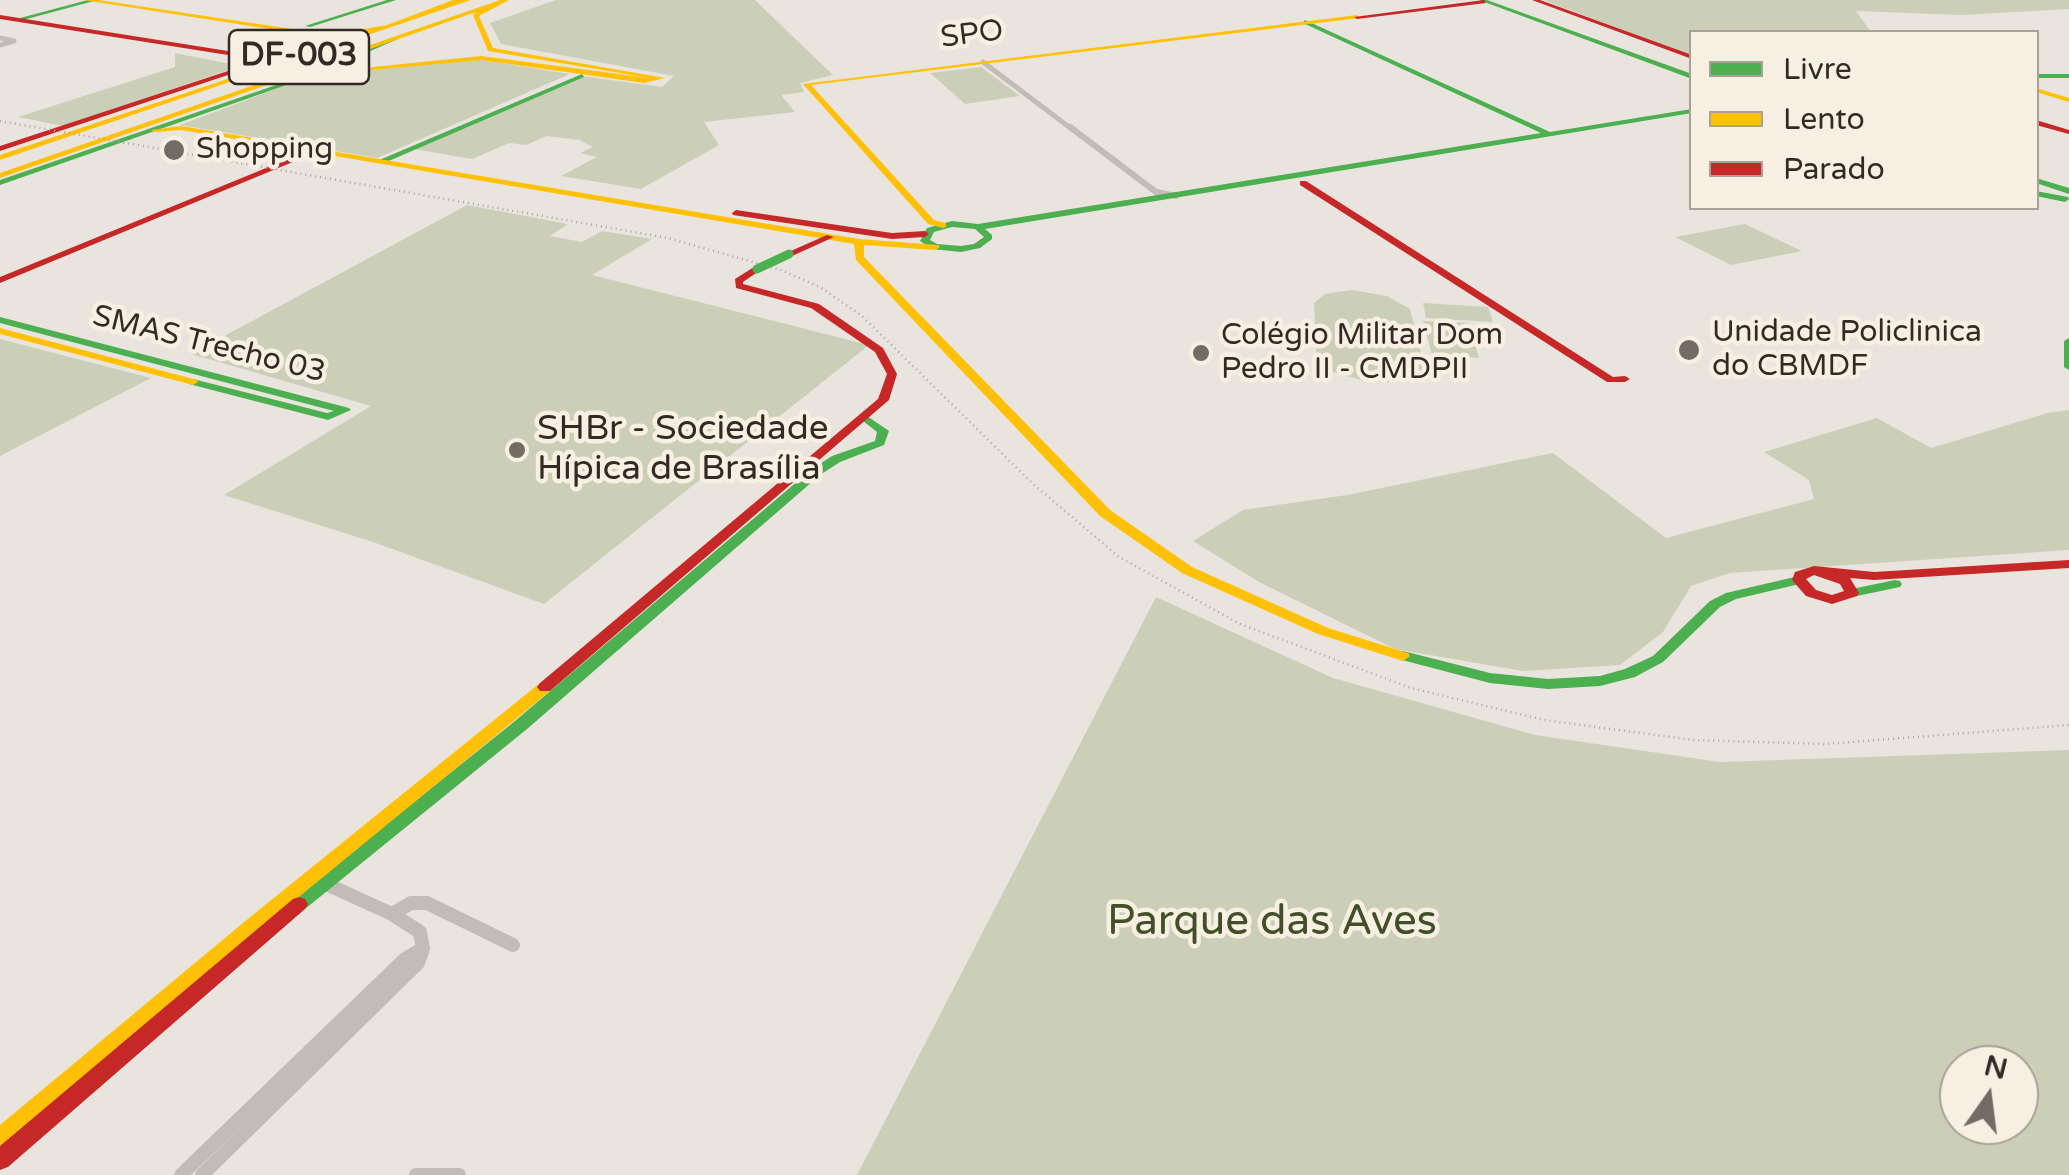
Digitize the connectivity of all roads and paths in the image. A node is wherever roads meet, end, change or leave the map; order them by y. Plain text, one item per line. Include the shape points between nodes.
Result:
1 (378, 0) edge
2 (393, 0) edge
3 (458, 0) edge
4 (468, 0) edge
5 (1535, 0) edge
6 (1478, 1) edge
7 (1449, 2) edge
8 (113, 3) edge
9 (499, 3) edge
10 (430, 13) junction
11 (458, 16) junction
12 (20, 21) edge
13 (1305, 22) junction
14 (311, 26) junction
15 (393, 32) junction
16 (331, 46) junction
17 (300, 56) junction
18 (1689, 57) edge
19 (245, 62) junction
20 (983, 62) junction
21 (316, 72) junction
22 (575, 74) junction
23 (1687, 75) edge
24 (2039, 76) edge
25 (2069, 76) edge
26 (2039, 91) edge
27 (2069, 100) edge
28 (131, 114) junction
29 (1689, 115) edge
30 (2039, 123) edge
31 (168, 125) junction
32 (1592, 131) junction
33 (2069, 132) edge
34 (1550, 135) junction
35 (1490, 148) junction
36 (0, 149) edge
37 (314, 151) junction
38 (0, 158) edge
39 (380, 162) junction
40 (1367, 168) junction
41 (0, 181) edge
42 (2039, 181) edge
43 (1298, 182) junction
44 (2039, 193) edge
45 (1156, 196) junction
46 (2068, 196) edge
47 (1107, 212) junction
48 (761, 220) junction
49 (932, 228) junction
50 (983, 232) junction
51 (830, 237) junction
52 (859, 242) junction
53 (935, 247) junction
54 (0, 280) edge
55 (0, 320) edge
56 (0, 332) edge
57 (29, 333) junction
58 (2069, 341) edge
59 (2069, 368) edge
60 (1604, 370) dead end
61 (870, 422) junction
62 (837, 440) junction
63 (858, 451) junction
64 (2069, 568) edge
65 (1825, 572) junction
66 (1799, 580) junction
67 (1775, 588) junction
68 (1810, 592) junction
69 (1852, 594) junction
70 (324, 883) junction
71 (392, 914) junction
72 (514, 945) dead end
73 (423, 948) junction
74 (0, 1138) edge
75 (0, 1160) edge
76 (181, 1175) edge
77 (202, 1175) edge
78 (416, 1175) edge
79 (459, 1175) edge

1 - 14 main road
2 - 14 main road
3 - 10 main road
4 - 10 main road, DF-003
5 - 18 main road
6 - 7 main road, SPO
6 - 23 main road
7 - 13 main road, SPO
8 - 12 main road
8 - 14 main road
9 - 11 main road, DF-003
9 - 22 main road via 476,15 490,50 593,70
10 - 11 main road via 424,18
10 - 15 main road, DF-003
11 - 15 main road, DF-003
12 - 19 main road
13 - 20 main road, SPO
13 - 34 main road
14 - 15 main road
14 - 16 main road via 339,38
15 - 16 main road, DF-003
15 - 21 main road
15 - 31 main road, DF-003
16 - 17 main road, DF-003
17 - 19 main road
17 - 28 main road, DF-003
19 - 36 main road
20 - 45 street
20 - 49 main road, SPO via 805,85
21 - 22 main road via 460,58
21 - 31 main road
22 - 39 main road
24 - 25 main road
26 - 27 main road
28 - 31 main road via 126,118 132,121
28 - 38 main road, DF-003
29 - 32 main road
30 - 33 main road
31 - 37 main road
31 - 41 main road
31 - 41 main road, DF-003 via 57,156
32 - 34 main road
32 - 35 main road
34 - 35 main road
35 - 40 main road
37 - 39 main road
37 - 54 main road
39 - 48 main road
40 - 43 main road
40 - 43 main road
42 - 46 main road
43 - 45 main road
43 - 47 main road
43 - 60 main road via 1338,200
44 - 46 main road
45 - 47 main road
47 - 50 main road
48 - 49 main road via 892,236
48 - 51 main road
49 - 50 main road
49 - 53 main road via 925,241
50 - 53 main road via 970,248
51 - 52 main road
51 - 61 main road, bridge via 757,270 739,286 815,306 884,355 891,386
52 - 53 main road
52 - 67 main road via 859,258 1105,513 1188,570 1322,632 1490,678 1576,683 1630,673 1676,646 1715,604
55 - 57 main road, SMAS Trecho 03
56 - 57 main road, SMAS Trecho 03
57 - 57 main road, SMAS Trecho 03 via 328,417 345,410
58 - 59 main road
61 - 62 main road
61 - 63 main road via 884,438
62 - 63 main road
62 - 74 main road
63 - 70 main road via 816,472 522,725
64 - 65 main road
64 - 69 main road via 1883,585
65 - 66 main road via 1806,572
65 - 69 main road via 1846,581
66 - 67 main road
66 - 68 main road
67 - 68 main road
68 - 69 main road via 1841,600
70 - 71 street
70 - 75 main road
71 - 72 street via 427,903
71 - 73 street via 420,932
73 - 76 street
73 - 77 street via 418,964
78 - 79 street

